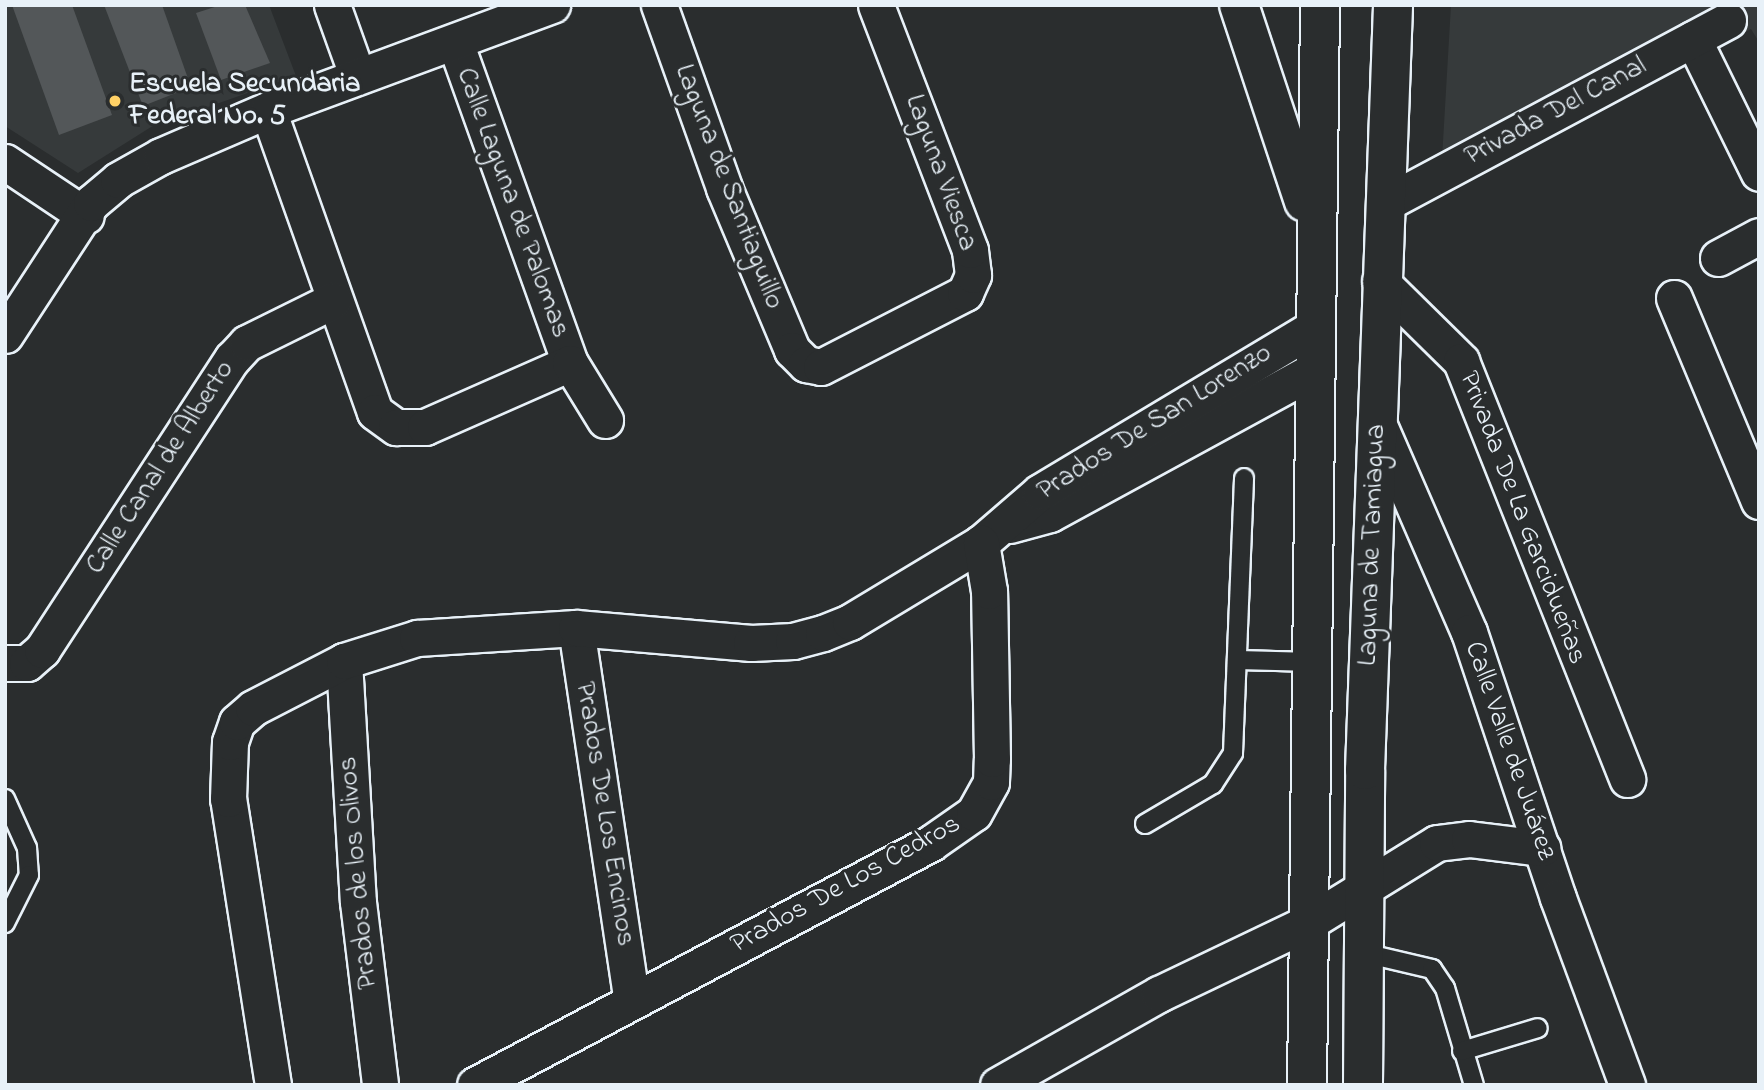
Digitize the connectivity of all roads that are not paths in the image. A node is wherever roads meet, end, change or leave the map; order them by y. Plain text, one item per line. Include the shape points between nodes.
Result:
1 (332, 5) edge
2 (659, 5) edge
3 (876, 5) edge
4 (1239, 5) edge
5 (1320, 5) edge
6 (1393, 5) edge
7 (547, 6) edge
8 (1728, 20) dead end
9 (1693, 39) junction
10 (455, 42) junction
11 (357, 75) junction
12 (268, 110) junction
13 (5, 162) edge
14 (1759, 173) edge
15 (1384, 204) junction
16 (86, 216) junction
17 (1314, 236) junction
18 (1759, 236) edge
19 (1717, 258) dead end
20 (1380, 281) junction
21 (1674, 298) dead end
22 (334, 300) junction
23 (1313, 328) junction
24 (5, 335) edge
25 (570, 363) junction
26 (806, 364) joint
27 (1312, 372) junction
28 (605, 420) dead end
29 (1378, 423) junction
30 (1244, 478) dead end
31 (1759, 501) edge
32 (992, 535) junction
33 (576, 628) junction
34 (1238, 660) junction
35 (344, 661) junction
36 (1313, 662) junction
37 (10, 664) edge
38 (1628, 779) dead end
39 (5, 799) edge
40 (1145, 824) dead end
41 (1542, 848) junction
42 (1364, 886) junction
43 (1309, 922) junction
44 (5, 923) edge
45 (1364, 953) junction
46 (632, 1001) junction
47 (1538, 1028) dead end
48 (1462, 1051) junction
49 (1012, 1081) edge
50 (273, 1085) edge
51 (380, 1085) edge
52 (475, 1085) edge
53 (1307, 1085) edge
54 (1363, 1085) edge
55 (1474, 1085) edge
56 (1628, 1085) edge

1 - 11 street
2 - 26 street, Laguna de Santiaguillo via 729,200 792,350
3 - 26 street, Laguna Viesca via 970,250 973,275 965,293 848,355 821,367
4 - 17 main road
5 - 17 main road, Laguna de Tamiagua
6 - 15 main road, Laguna de Tamiagua
7 - 10 street
8 - 9 street, Privada Del Canal
9 - 14 street
9 - 15 street, Privada Del Canal
10 - 11 street
10 - 25 street, Calle Laguna de Palomas
11 - 12 street
12 - 16 street via 161,156 118,180 91,203
12 - 22 street
13 - 16 street
15 - 20 main road, Laguna de Tamiagua
16 - 24 street
17 - 23 main road, Laguna de Tamiagua
18 - 19 street
20 - 29 main road, Laguna de Tamiagua
20 - 38 street, Privada De La Garcidueñas via 1461,361
21 - 31 street
22 - 25 street via 365,394 375,412 396,427 425,427
22 - 37 street, Calle Canal de Alberto via 247,343 232,359 42,650 27,663
23 - 27 main road, Laguna de Tamiagua
23 - 32 street, Prados De San Lorenzo via 1040,492
25 - 28 street, Calle Laguna de Palomas
27 - 32 street, Prados De San Lorenzo via 1050,514
27 - 36 main road, Laguna de Tamiagua
29 - 41 street, Calle Valle de Juárez via 1469,632
29 - 42 main road, Laguna de Tamiagua
30 - 34 lane
32 - 33 street, Prados De San Lorenzo via 850,622 793,641 751,643
32 - 46 street, Prados De Los Cedros via 992,758 990,782 974,813 950,832
33 - 35 street, Prados De San Lorenzo via 417,638
33 - 46 street, Prados De Los Encinos
34 - 36 lane
34 - 40 lane via 1233,753 1225,772 1213,784
35 - 50 street, Prados De San Lorenzo via 253,708 237,722 230,742 228,799
35 - 51 street, Prados de los Olivos via 358,902
36 - 43 main road, Laguna de Tamiagua
39 - 44 lane via 27,848 29,875
41 - 42 street via 1469,838 1437,843
41 - 56 street, Calle Valle de Juárez
42 - 43 street
42 - 45 main road, Laguna de Tamiagua
43 - 49 street via 1159,995
43 - 53 main road, Laguna de Tamiagua
45 - 48 lane via 1432,969 1445,988
45 - 54 main road, Laguna de Tamiagua
46 - 52 street, Prados De Los Cedros
47 - 48 lane
48 - 55 lane

